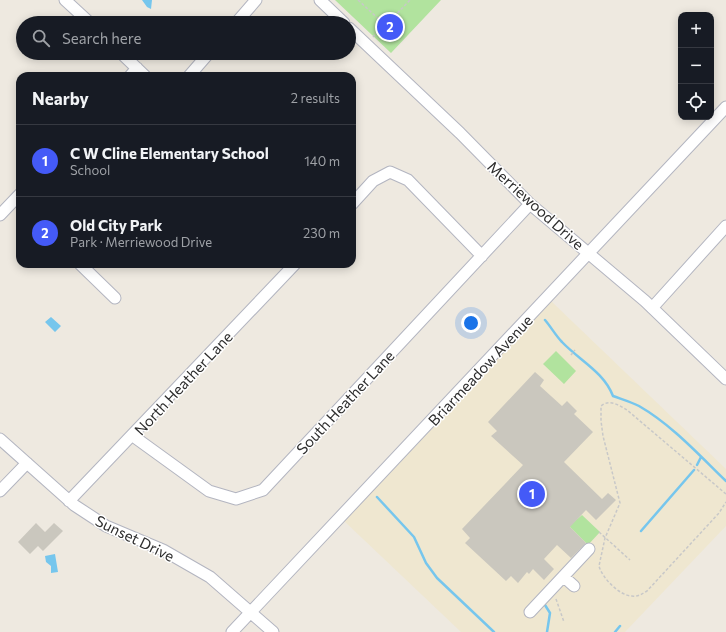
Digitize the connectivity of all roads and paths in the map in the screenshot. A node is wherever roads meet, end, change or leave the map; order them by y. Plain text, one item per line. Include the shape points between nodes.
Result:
1 (65, 0) edge
2 (256, 0) edge
3 (320, 0) edge
4 (358, 0) edge
5 (410, 0) edge
6 (82, 16) edge
7 (242, 16) edge
8 (337, 16) edge
9 (384, 24) junction
10 (356, 35) edge
11 (367, 45) junction
12 (127, 60) edge
13 (203, 60) edge
14 (136, 72) edge
15 (192, 72) edge
16 (726, 107) edge
17 (356, 200) edge
18 (16, 201) edge
19 (530, 204) junction
20 (0, 215) edge
21 (726, 226) edge
22 (589, 253) junction
23 (482, 256) junction
24 (84, 268) edge
25 (291, 268) edge
26 (114, 298) dead end
27 (652, 308) junction
28 (576, 350) dead end
29 (571, 355) dead end
30 (726, 379) edge
31 (133, 436) junction
32 (0, 439) edge
33 (27, 463) junction
34 (0, 491) edge
35 (726, 494) edge
36 (69, 501) junction
37 (726, 502) edge
38 (599, 532) dead end
39 (605, 538) junction
40 (589, 549) dead end
41 (630, 560) dead end
42 (564, 577) junction
43 (574, 586) dead end
44 (548, 593) junction
45 (530, 612) dead end
46 (251, 613) junction
47 (564, 622) dead end
48 (232, 632) edge
49 (273, 632) edge

1 - 6 street
2 - 7 street
3 - 8 street
4 - 9 path
5 - 9 path via 387,24
9 - 11 path
10 - 11 street, Merriewood Drive
11 - 19 street, Merriewood Drive
12 - 14 street
13 - 15 street
16 - 22 street, Briarmeadow Avenue
17 - 23 street via 373,181 390,172 408,180
18 - 20 street
19 - 22 street, Merriewood Drive
19 - 23 street, South Heather Lane
21 - 27 street
22 - 27 street, Merriewood Drive
22 - 46 street, Briarmeadow Avenue
23 - 31 street, South Heather Lane via 263,490 236,499 209,492
24 - 26 street
25 - 31 street, North Heather Lane
27 - 30 street, Merriewood Drive
28 - 29 path
31 - 36 street, North Heather Lane
32 - 33 street, Sunset Drive
33 - 34 street
33 - 36 street, Sunset Drive
35 - 39 path via 627,410 614,403 603,404 600,413 603,436 620,503
36 - 46 street, Sunset Drive via 106,526 163,550 210,577
37 - 39 path via 719,513 647,591 640,595 628,596 621,592 600,570
38 - 39 path
39 - 41 path
40 - 42 street
42 - 43 street
42 - 44 street
44 - 45 street
44 - 47 path via 556,600
46 - 48 street, Briarmeadow Avenue
46 - 49 street, Sunset Drive

